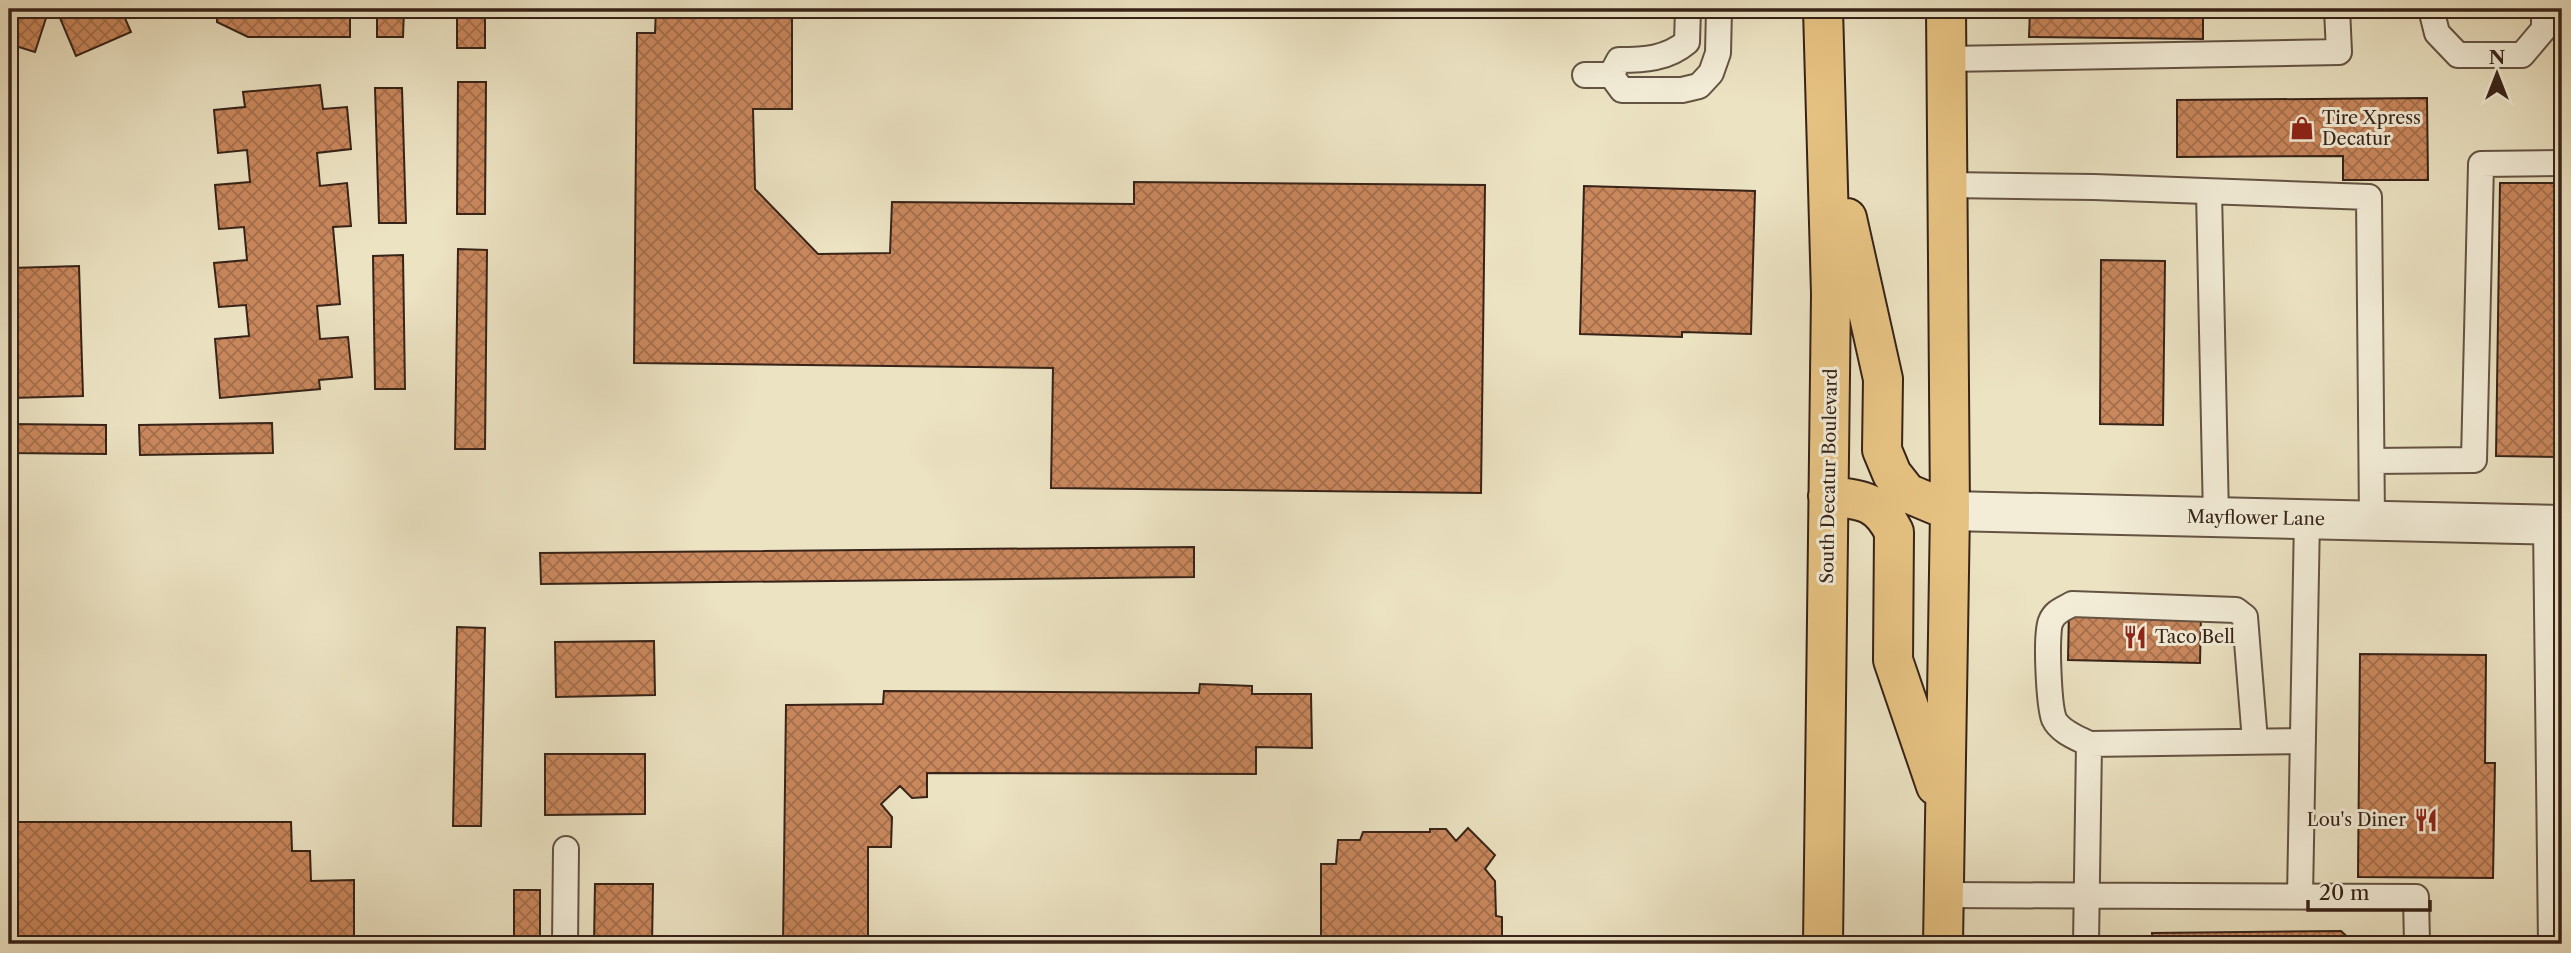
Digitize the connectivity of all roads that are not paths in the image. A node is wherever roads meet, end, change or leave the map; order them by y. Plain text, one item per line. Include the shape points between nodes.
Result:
1 (1688, 9) edge
2 (1719, 9) edge
3 (1824, 9) edge
4 (1946, 9) edge
5 (2337, 9) edge
6 (2431, 9) edge
7 (2544, 9) edge
8 (1947, 59) junction
9 (1585, 75) dead end
10 (1611, 75) junction
11 (1829, 138) junction
12 (2562, 163) edge
13 (1948, 185) junction
14 (2208, 192) junction
15 (2372, 461) junction
16 (1829, 496) junction
17 (1950, 511) junction
18 (2216, 517) junction
19 (2307, 519) junction
20 (2372, 520) junction
21 (2554, 525) edge
22 (2255, 741) junction
23 (2303, 741) junction
24 (2089, 744) junction
25 (1946, 815) junction
26 (566, 849) dead end
27 (1944, 895) junction
28 (2087, 895) junction
29 (2300, 896) junction
30 (565, 944) edge
31 (1823, 944) edge
32 (1943, 944) edge
33 (2086, 944) edge
34 (2417, 944) edge
35 (2551, 944) edge

1 - 10 lane via 1687,42 1676,52 1646,60 1619,60
2 - 10 lane via 1718,53 1711,73 1699,86 1622,90
3 - 11 main road, South Decatur Boulevard
4 - 8 main road
5 - 8 lane via 2339,52
6 - 7 lane via 2437,33 2458,55 2522,55 2544,29
8 - 13 main road
9 - 10 lane
11 - 16 main road, South Decatur Boulevard
11 - 17 main road via 1883,379 1882,450 1892,474 1907,492
12 - 15 lane via 2481,164 2474,460
13 - 14 lane
13 - 17 main road
14 - 15 lane via 2369,197
14 - 18 lane
15 - 20 lane
16 - 25 main road via 1865,500 1886,516 1894,532 1893,660
16 - 31 main road, South Decatur Boulevard
17 - 18 street, Mayflower Lane
17 - 25 main road
18 - 19 street, Mayflower Lane
19 - 20 street, Mayflower Lane
19 - 23 lane
20 - 21 street, Mayflower Lane
21 - 35 lane
22 - 23 lane
22 - 24 lane
22 - 24 lane via 2242,612 2072,604 2050,622 2050,695 2054,719 2061,728
23 - 29 lane
24 - 28 lane
25 - 27 main road
26 - 30 lane
27 - 28 lane
27 - 32 main road
28 - 29 lane
28 - 33 lane
29 - 34 lane via 2416,897

